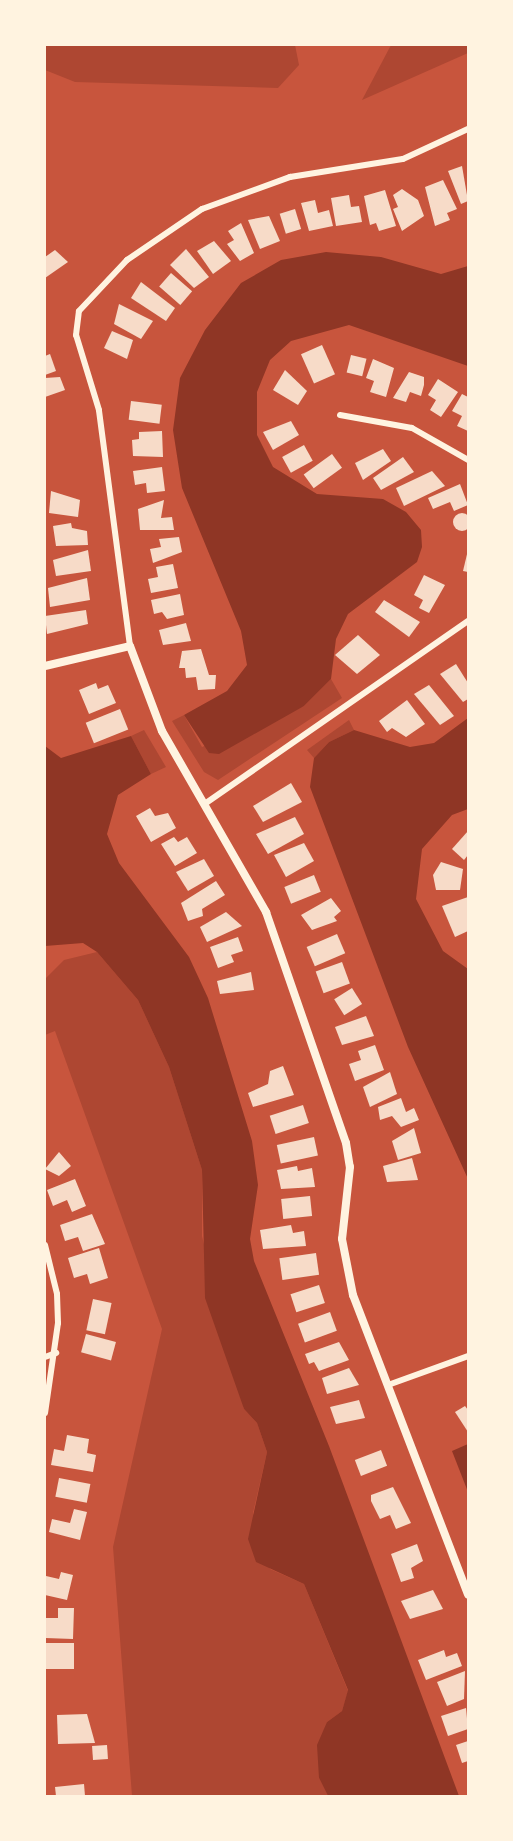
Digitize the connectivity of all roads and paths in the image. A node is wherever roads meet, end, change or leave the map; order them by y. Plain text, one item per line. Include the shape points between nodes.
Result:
1 (468, 129) edge
2 (340, 415) dead end
3 (468, 460) edge
4 (468, 621) edge
5 (130, 646) junction
6 (45, 666) edge
7 (206, 803) junction
8 (45, 1245) edge
9 (56, 1353) junction
10 (468, 1356) edge
11 (45, 1357) edge
12 (388, 1385) junction
13 (45, 1413) edge
14 (468, 1595) edge

1 - 5 street via 403,159 290,177 209,206 127,260 79,311 76,335 99,410
2 - 3 street via 412,428
4 - 7 street
5 - 6 street
5 - 7 street via 150,706
7 - 12 street via 266,912 340,1116 350,1167 344,1263
8 - 9 street via 57,1294
9 - 11 street
9 - 13 street
10 - 12 street
12 - 14 street

